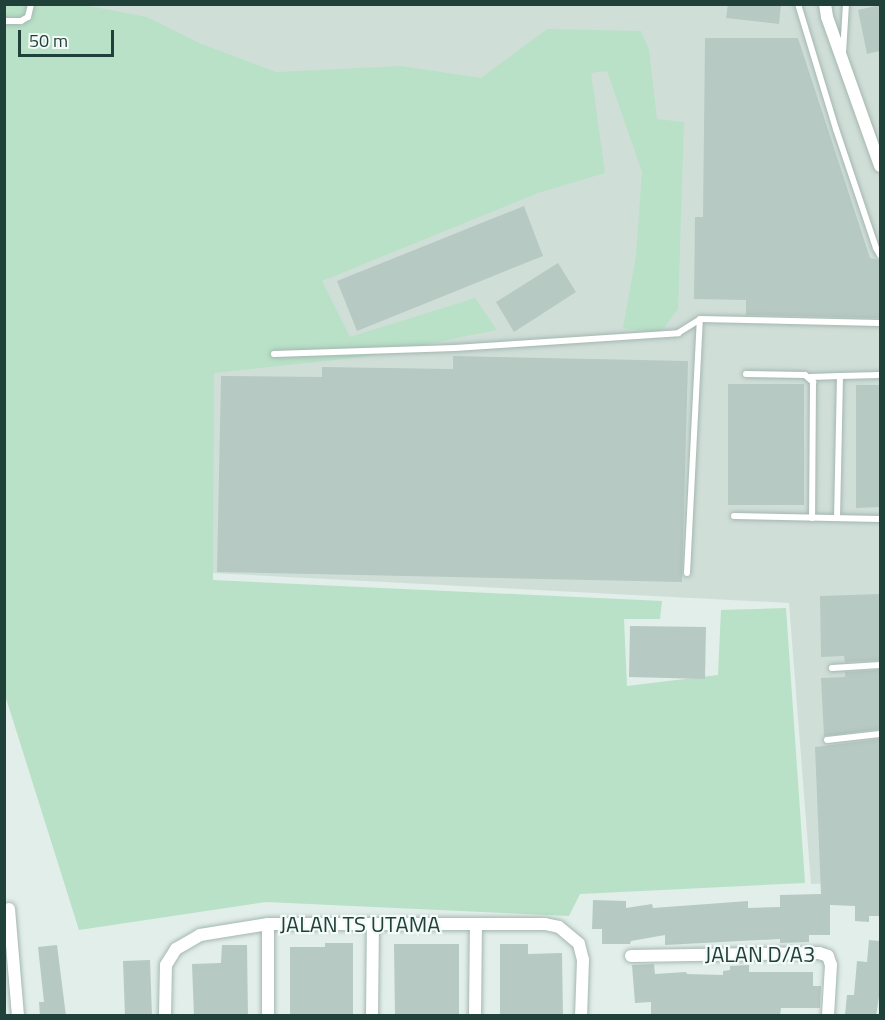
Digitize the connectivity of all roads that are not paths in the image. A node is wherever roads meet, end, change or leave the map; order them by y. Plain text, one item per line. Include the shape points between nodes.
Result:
1 (31, 4) edge
2 (798, 4) edge
3 (825, 4) edge
4 (846, 4) edge
5 (4, 21) edge
6 (843, 57) junction
7 (880, 166) edge
8 (880, 255) edge
9 (700, 319) junction
10 (880, 323) edge
11 (274, 354) dead end
12 (746, 374) dead end
13 (880, 375) edge
14 (840, 376) junction
15 (810, 377) junction
16 (734, 516) dead end
17 (812, 518) junction
18 (837, 518) junction
19 (880, 519) edge
20 (687, 573) dead end
21 (880, 665) edge
22 (832, 668) dead end
23 (880, 734) edge
24 (827, 740) dead end
25 (7, 909) edge
26 (268, 924) junction
27 (373, 924) junction
28 (476, 925) junction
29 (631, 956) dead end
30 (18, 1016) edge
31 (165, 1016) edge
32 (268, 1016) edge
33 (372, 1016) edge
34 (475, 1016) edge
35 (581, 1016) edge
36 (828, 1016) edge

1 - 5 lane via 28,17
2 - 8 lane
3 - 6 street
4 - 6 lane
6 - 7 street
9 - 10 lane
9 - 11 lane via 678,333 454,348
9 - 20 lane
12 - 15 lane
13 - 14 lane
14 - 15 lane
14 - 18 lane
15 - 17 lane via 815,388
16 - 17 lane
17 - 18 lane
18 - 19 lane
21 - 22 lane
23 - 24 lane
25 - 30 street
26 - 27 street, JALAN TS UTAMA
26 - 31 street, JALAN TS UTAMA via 200,935 169,957
26 - 32 street
27 - 28 street, JALAN TS UTAMA
27 - 33 street
28 - 34 street
28 - 35 street, JALAN TS UTAMA via 545,924 559,927 579,944 583,960
29 - 36 street, JALAN D/A3 via 819,953 828,956 831,965

